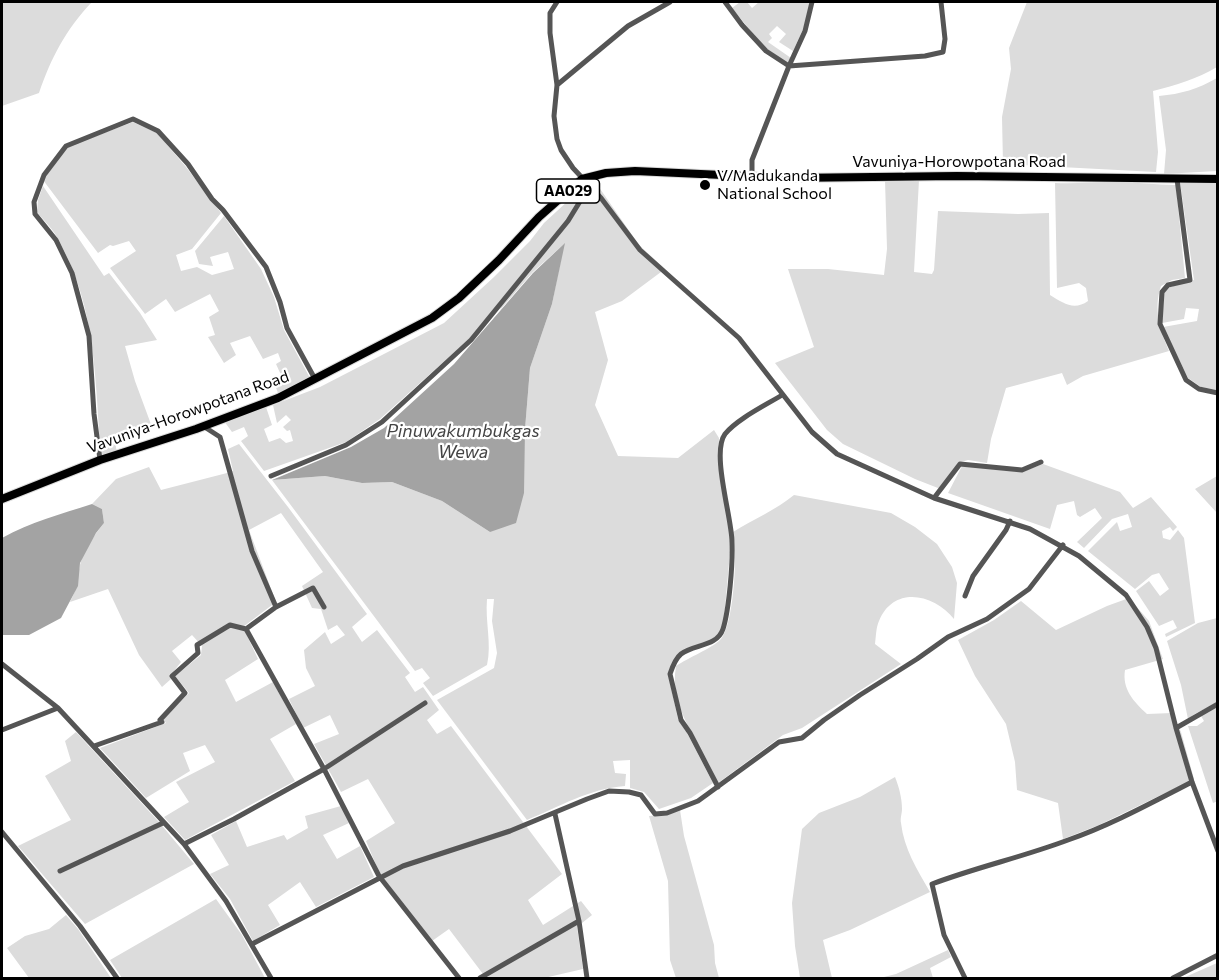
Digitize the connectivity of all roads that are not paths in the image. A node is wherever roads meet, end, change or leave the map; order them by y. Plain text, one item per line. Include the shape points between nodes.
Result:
1 (557, 2) edge
2 (670, 2) edge
3 (725, 2) edge
4 (812, 2) edge
5 (941, 2) edge
6 (789, 66) junction
7 (557, 86) junction
8 (752, 176) junction
9 (1177, 179) junction
10 (1218, 179) edge
11 (580, 181) junction
12 (315, 379) junction
13 (1218, 393) edge
14 (782, 395) junction
15 (203, 426) junction
16 (100, 460) junction
17 (1041, 462) dead end
18 (271, 476) dead end
19 (934, 498) junction
20 (2, 499) edge
21 (1010, 521) junction
22 (1063, 545) junction
23 (965, 596) dead end
24 (276, 607) junction
25 (324, 607) dead end
26 (246, 629) junction
27 (2, 664) edge
28 (425, 703) dead end
29 (1218, 704) edge
30 (58, 708) junction
31 (1176, 728) junction
32 (2, 730) edge
33 (94, 746) junction
34 (324, 768) junction
35 (1192, 782) junction
36 (718, 787) junction
37 (555, 814) junction
38 (163, 823) junction
39 (2, 832) edge
40 (184, 844) junction
41 (1218, 851) edge
42 (60, 871) dead end
43 (379, 876) junction
44 (579, 921) junction
45 (252, 944) junction
46 (1218, 955) edge
47 (117, 978) edge
48 (271, 978) edge
49 (459, 978) edge
50 (480, 978) edge
51 (587, 978) edge
52 (965, 978) edge
53 (1173, 978) edge

1 - 7 street via 550,13 550,33
2 - 7 street via 628,26
3 - 6 street via 766,51
4 - 6 street via 805,31
5 - 6 street via 943,52
6 - 8 street via 752,160
7 - 11 street via 557,139
8 - 9 highway, Vavuniya-Horowpotana Road / AA029
8 - 11 highway, Vavuniya-Horowpotana Road / AA029 via 635,171 606,173
9 - 10 highway, Vavuniya-Horowpotana Road / AA029
9 - 13 street via 1190,280 1168,285 1162,292 1160,324 1186,380 1199,389
11 - 12 highway, Vavuniya-Horowpotana Road / AA029 via 459,298 432,318
11 - 14 street via 601,198 640,250 739,338
11 - 18 street via 587,190 568,221 471,340 382,422 346,445
12 - 15 highway, Vavuniya-Horowpotana Road / AA029 via 278,398
12 - 16 street via 287,328 266,267 188,164 158,131 133,119 66,146 44,175 34,202 35,214 56,240 72,273 89,336
14 - 19 street via 812,432 837,454
14 - 36 street via 726,433 720,444 732,542 726,618 722,633 712,642 681,654 670,674 681,720
15 - 16 highway, Vavuniya-Horowpotana Road / AA029
15 - 24 street via 220,437 252,551
16 - 20 highway, Vavuniya-Horowpotana Road / AA029
17 - 19 street via 1022,470 960,464
19 - 21 street
21 - 22 street
21 - 23 street via 973,576
22 - 31 street via 1126,595 1148,627
22 - 36 street via 1029,589 987,619 948,637 802,738 779,742
24 - 25 street via 313,588
24 - 26 street
26 - 33 street via 230,625 197,645 198,653 172,676 185,693 162,722
26 - 34 street
27 - 30 street
28 - 34 street
29 - 31 street
30 - 32 street
30 - 33 street
31 - 35 street
33 - 38 street
34 - 40 street
34 - 43 street
35 - 41 street
35 - 52 street via 1066,841 932,884 944,934
36 - 37 street via 698,801 667,813 655,814 641,795 609,791
37 - 43 street
37 - 44 street
38 - 40 street
38 - 42 street
39 - 47 street via 80,926
40 - 45 street
43 - 45 street
43 - 49 street
44 - 50 street
44 - 51 street
45 - 48 street
46 - 53 street

